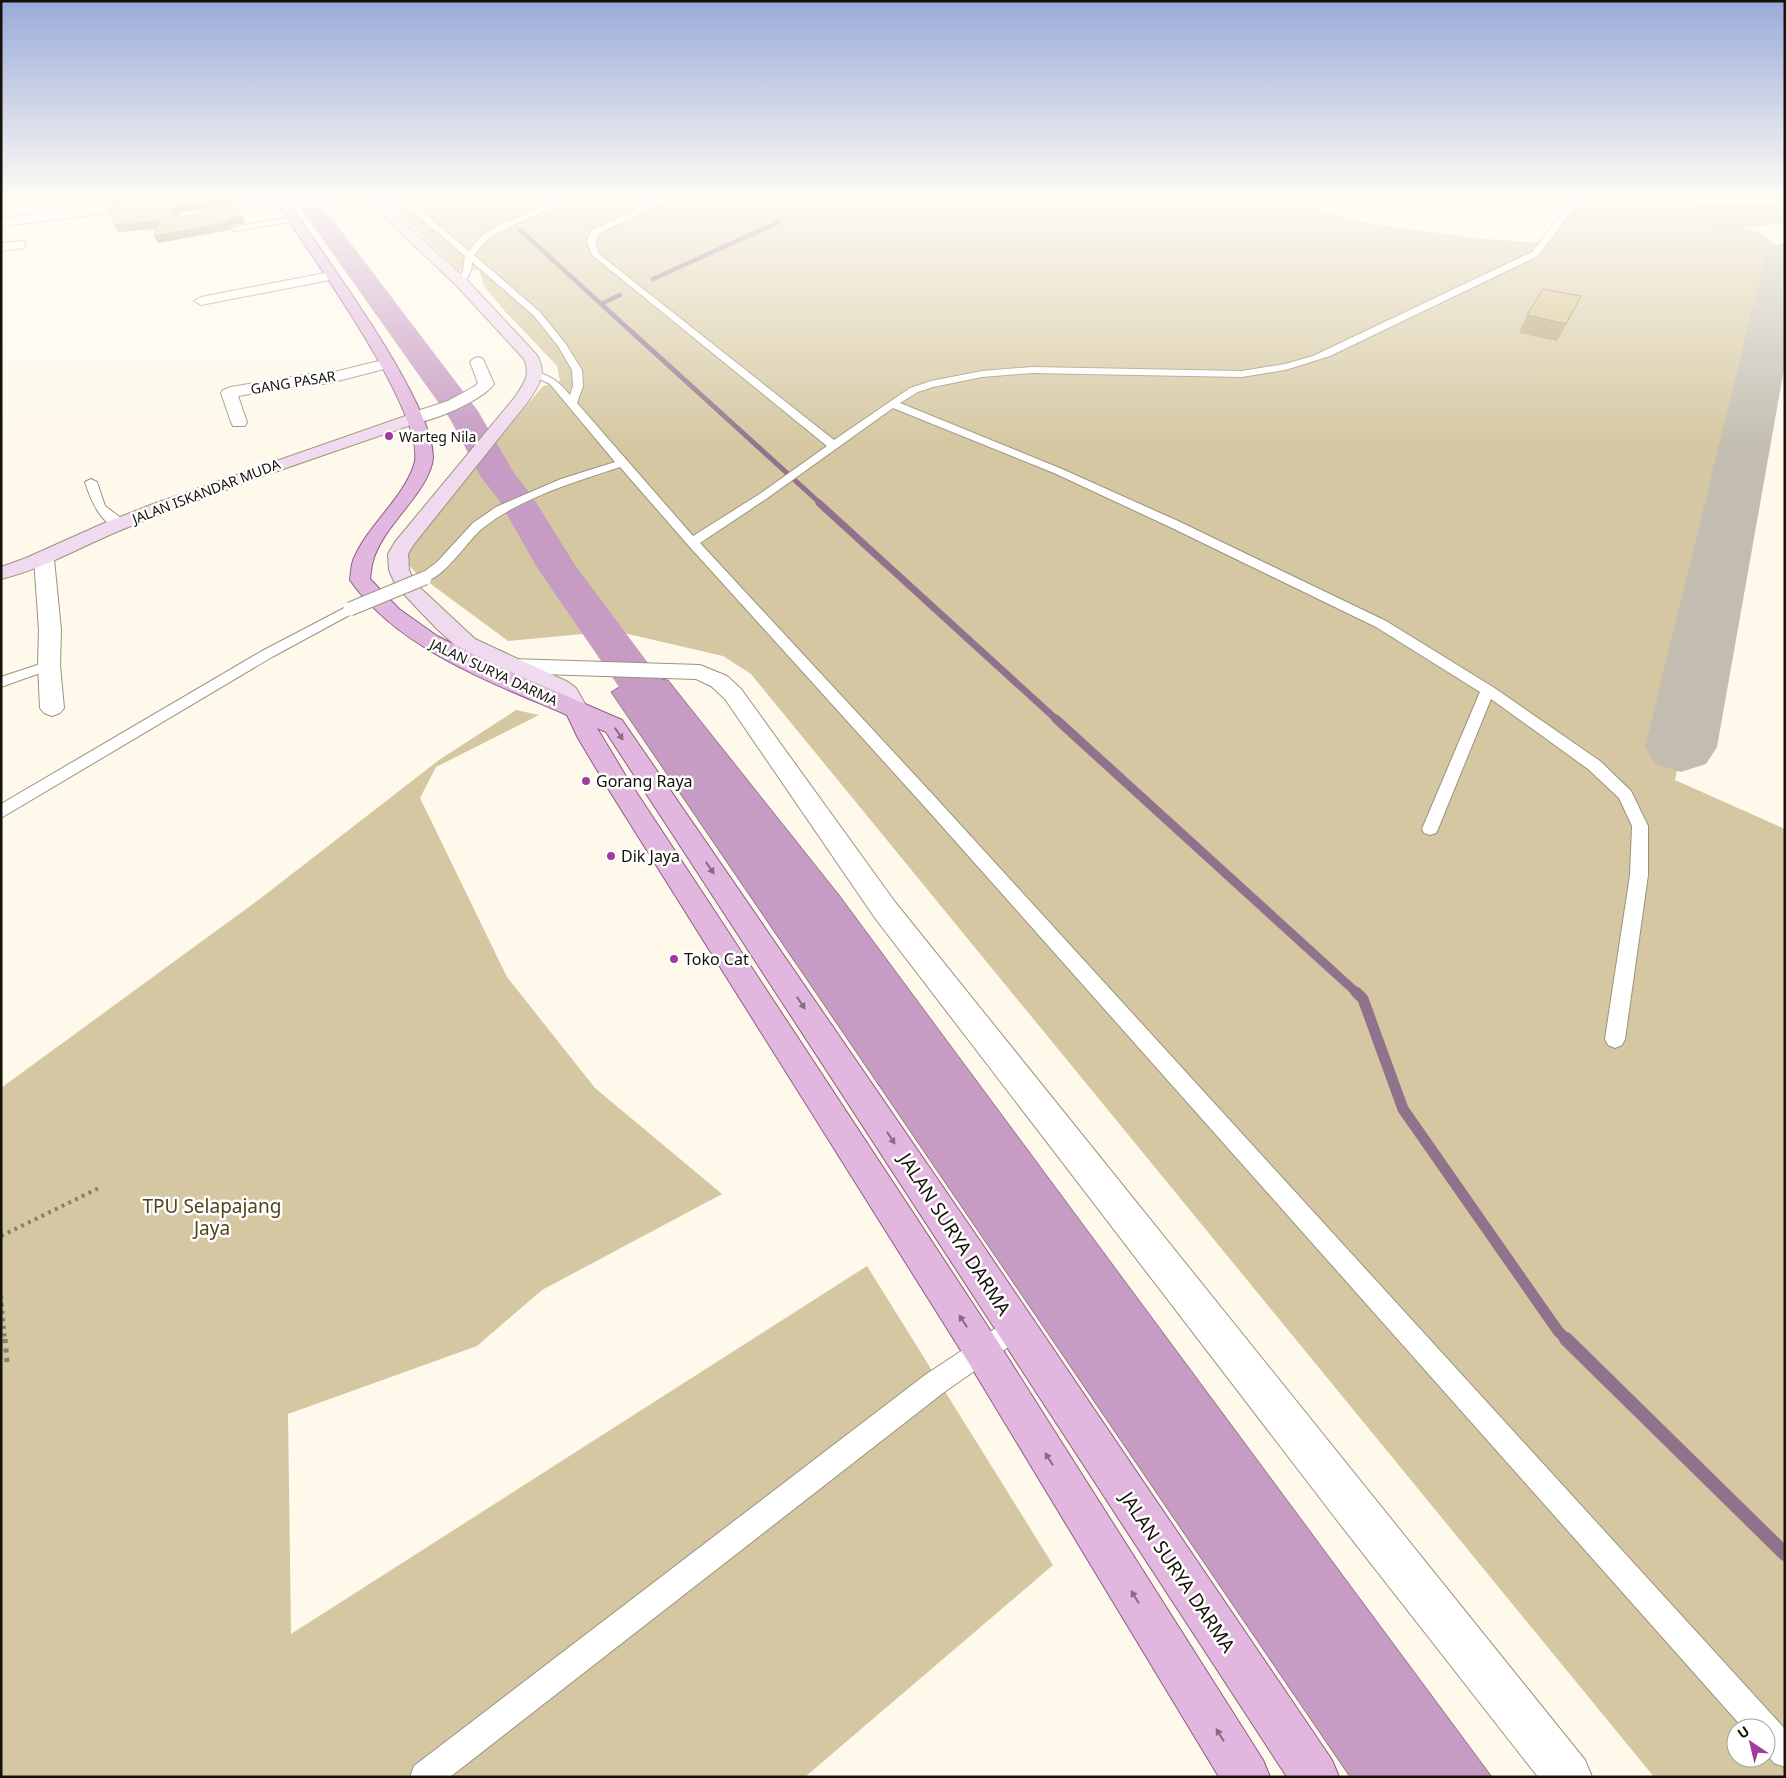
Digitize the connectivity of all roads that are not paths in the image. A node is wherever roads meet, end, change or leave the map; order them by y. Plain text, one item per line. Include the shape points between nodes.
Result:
1 (299, 282) edge
2 (334, 282) edge
3 (461, 282) edge
4 (499, 282) edge
5 (630, 282) edge
6 (1477, 282) edge
7 (201, 301) dead end
8 (478, 362) dead end
9 (387, 364) junction
10 (536, 375) junction
11 (572, 404) junction
12 (892, 404) junction
13 (414, 418) junction
14 (239, 422) dead end
15 (834, 446) junction
16 (622, 463) junction
17 (91, 482) dead end
18 (121, 524) junction
19 (693, 542) junction
20 (44, 559) junction
21 (1, 573) edge
22 (49, 666) junction
23 (512, 666) junction
24 (1, 682) edge
25 (1488, 690) junction
26 (52, 708) dead end
27 (577, 711) junction
28 (1, 812) edge
29 (1430, 828) dead end
30 (1615, 1040) dead end
31 (1016, 1328) junction
32 (983, 1352) junction
33 (1754, 1718) edge
34 (1776, 1742) edge
35 (1785, 1752) edge
36 (425, 1777) edge
37 (1246, 1777) edge
38 (1315, 1777) edge
39 (1568, 1777) edge

1 - 7 street
2 - 9 main road, JALAN SURYA DARMA
3 - 10 main road via 531,357
4 - 11 lane via 537,314 562,344 577,370 578,386
5 - 15 lane
6 - 12 lane via 1327,354 1274,370 1242,374 1032,370 982,374 932,384 914,390
8 - 13 street via 486,384 482,390
9 - 13 main road, JALAN SURYA DARMA
9 - 14 street, GANG PASAR via 326,378 231,392
10 - 11 lane via 554,382
10 - 23 main road via 511,413 398,554 398,570 406,586 467,644
11 - 16 lane
12 - 15 lane
12 - 25 lane via 1058,471 1273,570 1381,624
13 - 18 main road, JALAN ISKANDAR MUDA via 281,462
13 - 27 main road, JALAN SURYA DARMA via 425,457 421,471 363,559 360,580 370,594 424,639
15 - 19 lane
16 - 19 lane
16 - 28 lane, bridge via 565,481 500,510 477,526 442,565 425,578 350,609 267,654
17 - 18 lane via 103,513
18 - 20 main road, JALAN ISKANDAR MUDA
19 - 33 lane
20 - 21 main road, JALAN ISKANDAR MUDA
20 - 22 street via 50,630
22 - 24 lane
22 - 26 street
23 - 27 main road via 560,687 568,693
23 - 39 street via 700,672 719,681 733,694 885,910
25 - 29 lane
25 - 30 lane via 1594,766 1625,795 1640,826 1639,874
27 -> 31 main road, JALAN SURYA DARMA via 614,726
32 -> 27 main road, JALAN SURYA DARMA via 618,784
31 - 32 lane
31 - 38 main road, JALAN SURYA DARMA
32 - 36 lane via 934,1384
37 -> 32 main road, JALAN SURYA DARMA
34 - 35 lane

